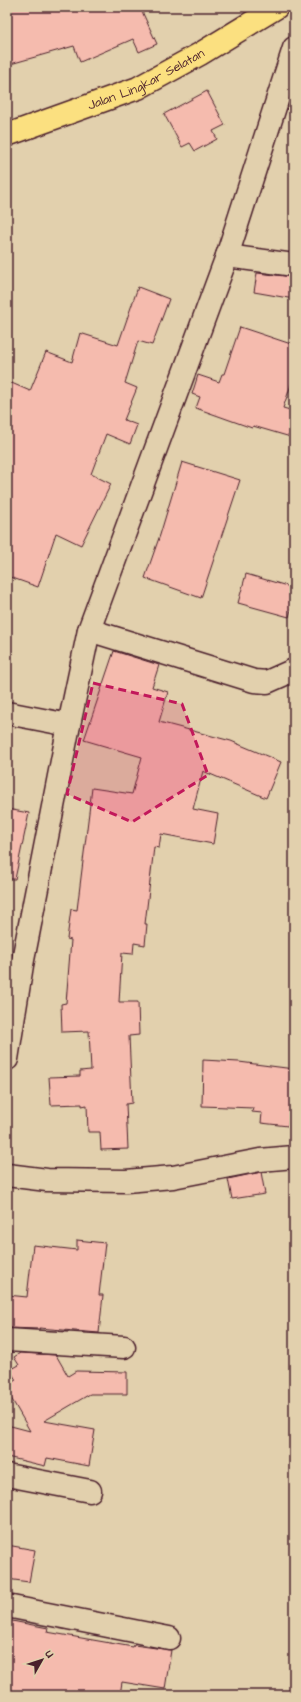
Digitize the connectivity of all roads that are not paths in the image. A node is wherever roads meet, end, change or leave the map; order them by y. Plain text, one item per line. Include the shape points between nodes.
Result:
1 (277, 7) edge
2 (294, 48) edge
3 (7, 135) edge
4 (228, 256) junction
5 (294, 265) edge
6 (90, 630) junction
7 (294, 670) edge
8 (7, 713) edge
9 (69, 725) junction
10 (14, 965) edge
11 (7, 1059) edge
12 (294, 1157) edge
13 (7, 1175) edge
14 (7, 1340) edge
15 (124, 1347) dead end
16 (7, 1475) edge
17 (90, 1491) dead end
18 (7, 1606) edge
19 (168, 1638) dead end

1 - 3 highway, Jalan Lingkar Selatan via 138,88
2 - 4 street
4 - 5 street
4 - 6 street
6 - 7 street via 254,681 266,682
6 - 9 street
8 - 9 street
9 - 10 street
10 - 11 street
12 - 13 street via 126,1181 47,1180
14 - 15 street
16 - 17 street
18 - 19 street

